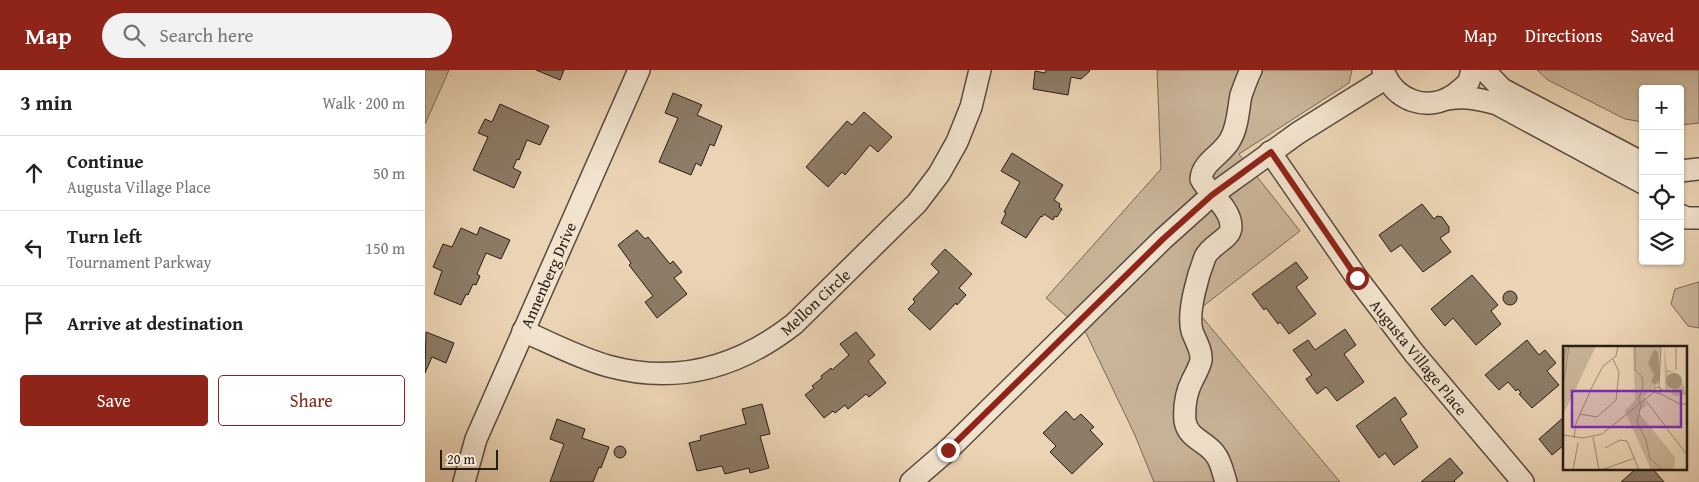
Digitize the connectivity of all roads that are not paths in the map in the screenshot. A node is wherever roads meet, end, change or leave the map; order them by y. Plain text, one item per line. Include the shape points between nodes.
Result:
1 (639, 70) edge
2 (980, 70) edge
3 (1251, 70) edge
4 (1472, 70) edge
5 (1484, 70) edge
6 (1385, 74) edge
7 (1447, 99) junction
8 (1271, 152) junction
9 (1639, 162) edge
10 (1699, 169) edge
11 (1684, 171) edge
12 (1639, 181) edge
13 (1212, 195) junction
14 (1684, 217) edge
15 (1699, 218) edge
16 (523, 331) junction
17 (464, 482) edge
18 (911, 482) edge
19 (1226, 482) edge
20 (1523, 482) edge

1 - 16 street, Annenberg Drive
2 - 16 street, Mellon Circle via 971,107 957,142 917,203 794,324 750,354 691,372 634,372 593,361
3 - 13 street via 1231,139 1202,173 1201,179
4 - 7 street via 1468,82
5 - 9 street via 1502,90
6 - 7 street via 1393,89 1405,98 1434,104
6 - 8 street
7 - 12 street via 1475,98 1497,104
8 - 13 street
8 - 20 street, Augusta Village Place via 1402,338
10 - 11 street
13 - 18 street
13 - 19 street via 1231,220 1231,229 1229,235 1209,249 1191,306 1192,331 1201,360 1190,384 1185,414 1189,433 1215,453
14 - 15 street
16 - 17 street, Annenberg Drive via 476,439

